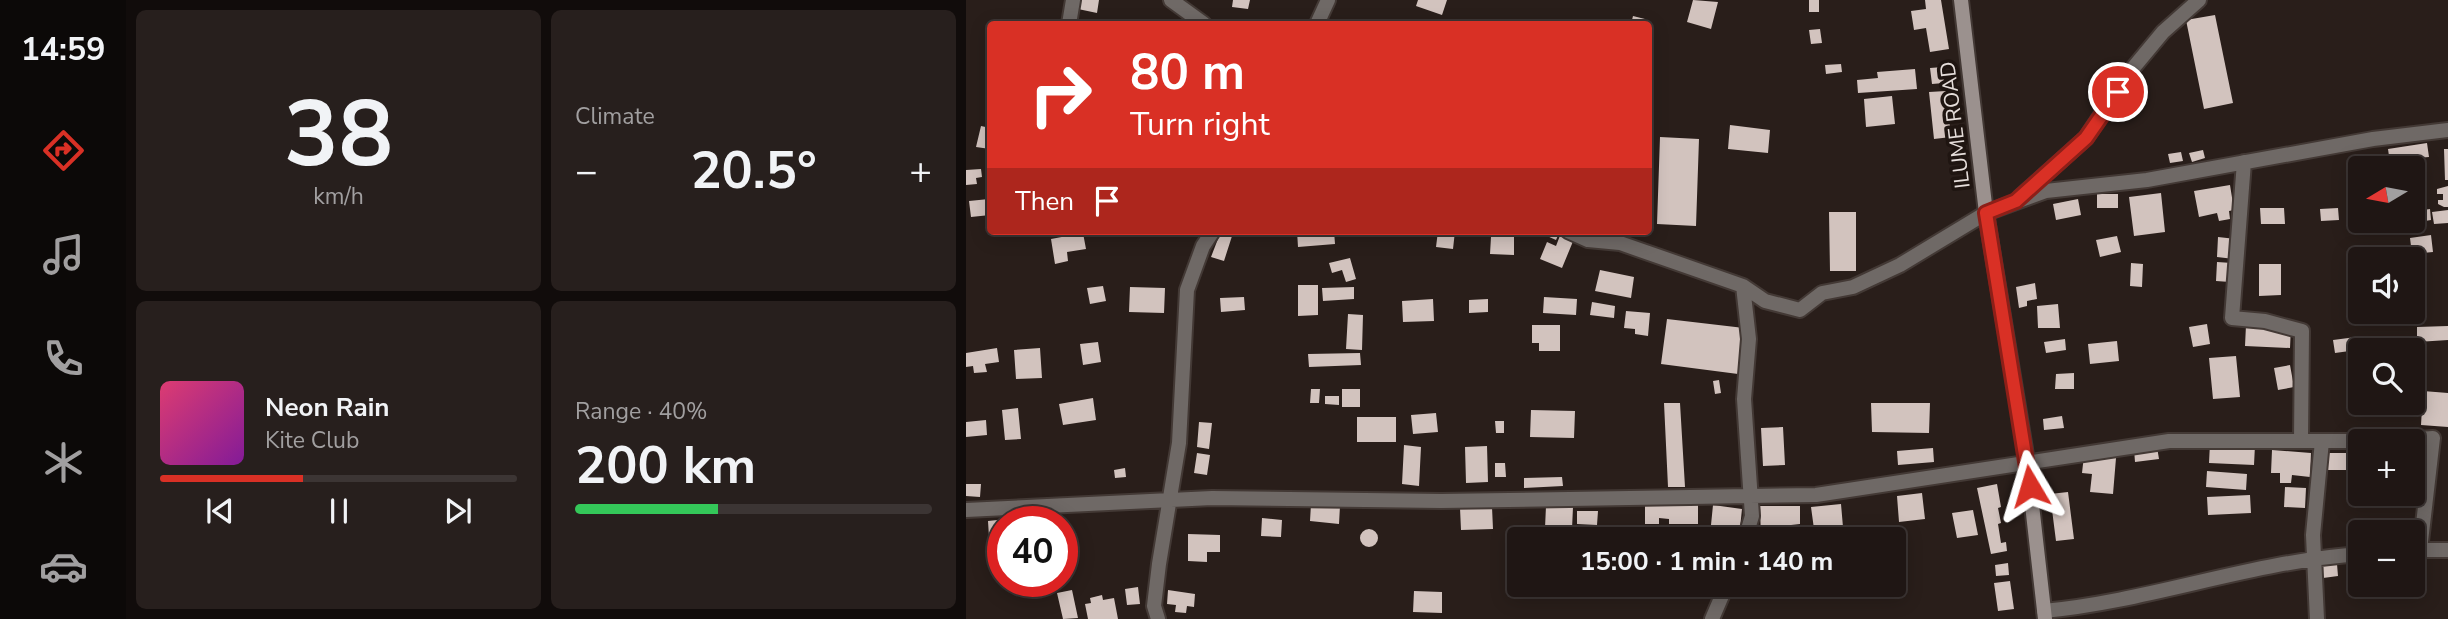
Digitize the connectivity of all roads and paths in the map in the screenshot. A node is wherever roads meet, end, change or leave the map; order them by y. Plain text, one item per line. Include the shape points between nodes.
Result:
1 (1073, 0) edge
2 (1171, 0) edge
3 (1328, 0) edge
4 (1961, 0) edge
5 (2199, 0) edge
6 (1070, 21) edge
7 (1200, 21) edge
8 (1318, 21) edge
9 (2448, 130) edge
10 (2244, 162) junction
11 (2016, 201) junction
12 (1986, 213) junction
13 (1210, 235) edge
14 (1577, 235) edge
15 (1743, 286) junction
16 (2301, 439) junction
17 (2425, 439) edge
18 (2322, 441) junction
19 (2348, 441) edge
20 (2027, 461) junction
21 (2425, 494) edge
22 (1752, 497) junction
23 (1171, 500) junction
24 (966, 510) edge
25 (1749, 527) edge
26 (2425, 550) edge
27 (2448, 550) edge
28 (2348, 555) edge
29 (2314, 559) junction
30 (1721, 597) edge
31 (2044, 615) edge
32 (1158, 619) edge
33 (1712, 619) edge
34 (2316, 619) edge

1 - 6 street
2 - 7 street
3 - 8 street
4 - 12 street, ILUME ROAD
5 - 11 street via 2162,32 2086,138
9 - 10 street
10 - 11 street via 2147,180 2046,191
10 - 16 street via 2232,318 2302,331
11 - 12 street
12 - 15 street via 1900,265 1853,287 1822,293 1800,310 1765,301
12 - 20 street, ILUME ROAD
13 - 23 street via 1187,290 1179,443
14 - 15 street via 1620,243
15 - 22 street via 1749,339 1744,399
16 - 18 street
16 - 20 street via 2169,441
17 - 21 street via 2433,438
18 - 19 street
18 - 29 street
20 - 22 street via 1816,495
20 - 31 street, ILUME ROAD
22 - 23 street
22 - 25 street
23 - 24 street
23 - 32 street via 1154,606
26 - 27 street
28 - 29 street
29 - 31 street
29 - 34 street
30 - 33 street

